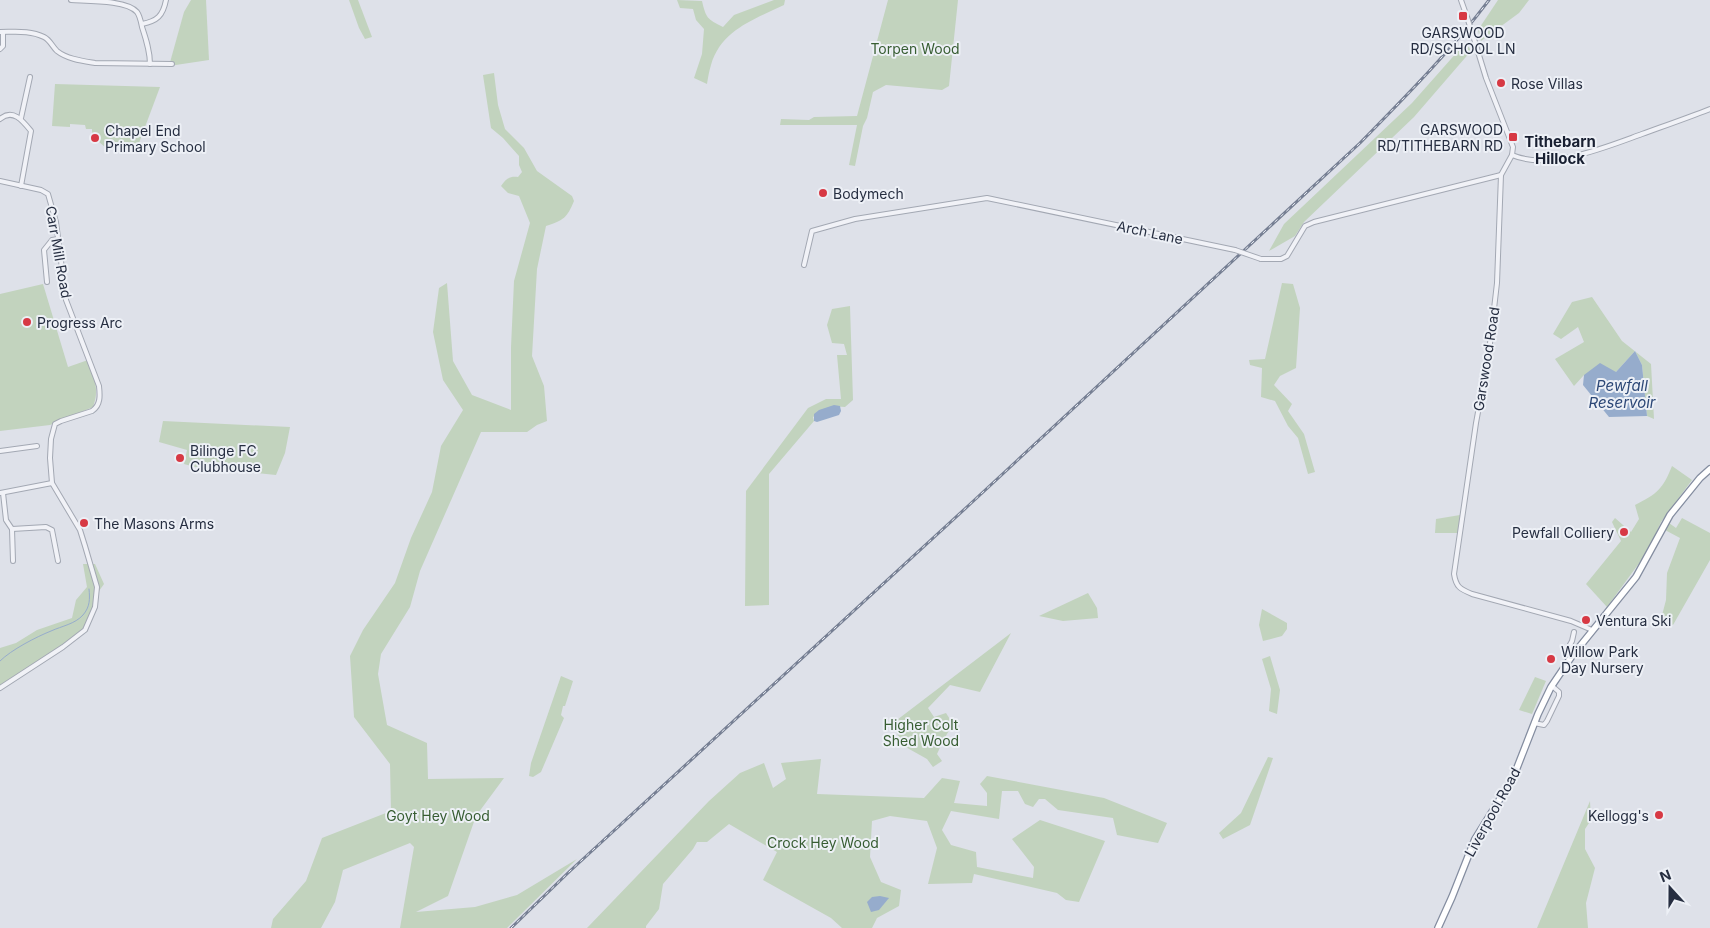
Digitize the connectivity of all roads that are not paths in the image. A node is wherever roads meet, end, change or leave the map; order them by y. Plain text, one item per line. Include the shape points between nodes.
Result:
1 (71, 0) edge
2 (82, 0) edge
3 (166, 0) edge
4 (1461, 0) edge
5 (123, 1) edge
6 (142, 24) junction
7 (1, 32) edge
8 (0, 50) edge
9 (150, 64) junction
10 (172, 64) dead end
11 (30, 78) dead end
12 (1710, 109) edge
13 (0, 118) edge
14 (20, 118) junction
15 (1512, 155) junction
16 (1501, 175) junction
17 (0, 181) edge
18 (21, 186) junction
19 (58, 238) junction
20 (804, 266) dead end
21 (47, 282) dead end
22 (37, 446) dead end
23 (0, 450) edge
24 (1710, 469) edge
25 (52, 483) junction
26 (1, 493) edge
27 (12, 529) junction
28 (13, 561) dead end
29 (58, 561) dead end
30 (1592, 630) junction
31 (1572, 634) dead end
32 (1572, 656) junction
33 (1552, 686) junction
34 (0, 688) edge
35 (1534, 723) junction
36 (1438, 928) edge

1 - 2 street
2 - 5 street
3 - 6 street via 162,15 156,21
4 - 15 street, bridge via 1486,78 1514,148
5 - 6 street via 138,12
6 - 9 street via 150,50
7 - 8 street via 3,46
7 - 9 street via 22,31 44,37 60,52 95,63
9 - 10 street
11 - 14 street
12 - 15 street via 1590,153 1547,160
13 - 14 street via 10,114
14 - 18 street via 31,131
15 - 16 street, Garswood Road
16 - 20 street, Arch Lane, bridge via 1314,222 1305,226 1287,256 1281,259 1261,259 1235,250 986,198 855,220 812,231
16 - 30 street, Garswood Road via 1498,283 1455,583 1472,594
17 - 18 street, Carr Mill Road
18 - 19 street, Carr Mill Road via 48,194
19 - 21 street via 44,250
19 - 25 street, Carr Mill Road via 66,300 99,386 100,399 92,411 55,424 50,439
22 - 23 street
24 - 30 highway, Liverpool Road via 1670,515 1641,570
25 - 26 street
25 - 34 street, Carr Mill Road via 82,538 97,587 95,607 85,630
26 - 27 street via 6,520
27 - 28 street
27 - 29 street via 46,527 52,530
30 - 32 highway, Liverpool Road
31 - 32 street via 1567,651
32 - 33 highway, Liverpool Road
33 - 35 highway, Liverpool Road
33 - 35 street via 1559,696 1544,725
35 - 36 highway, Liverpool Road via 1513,778 1475,838

